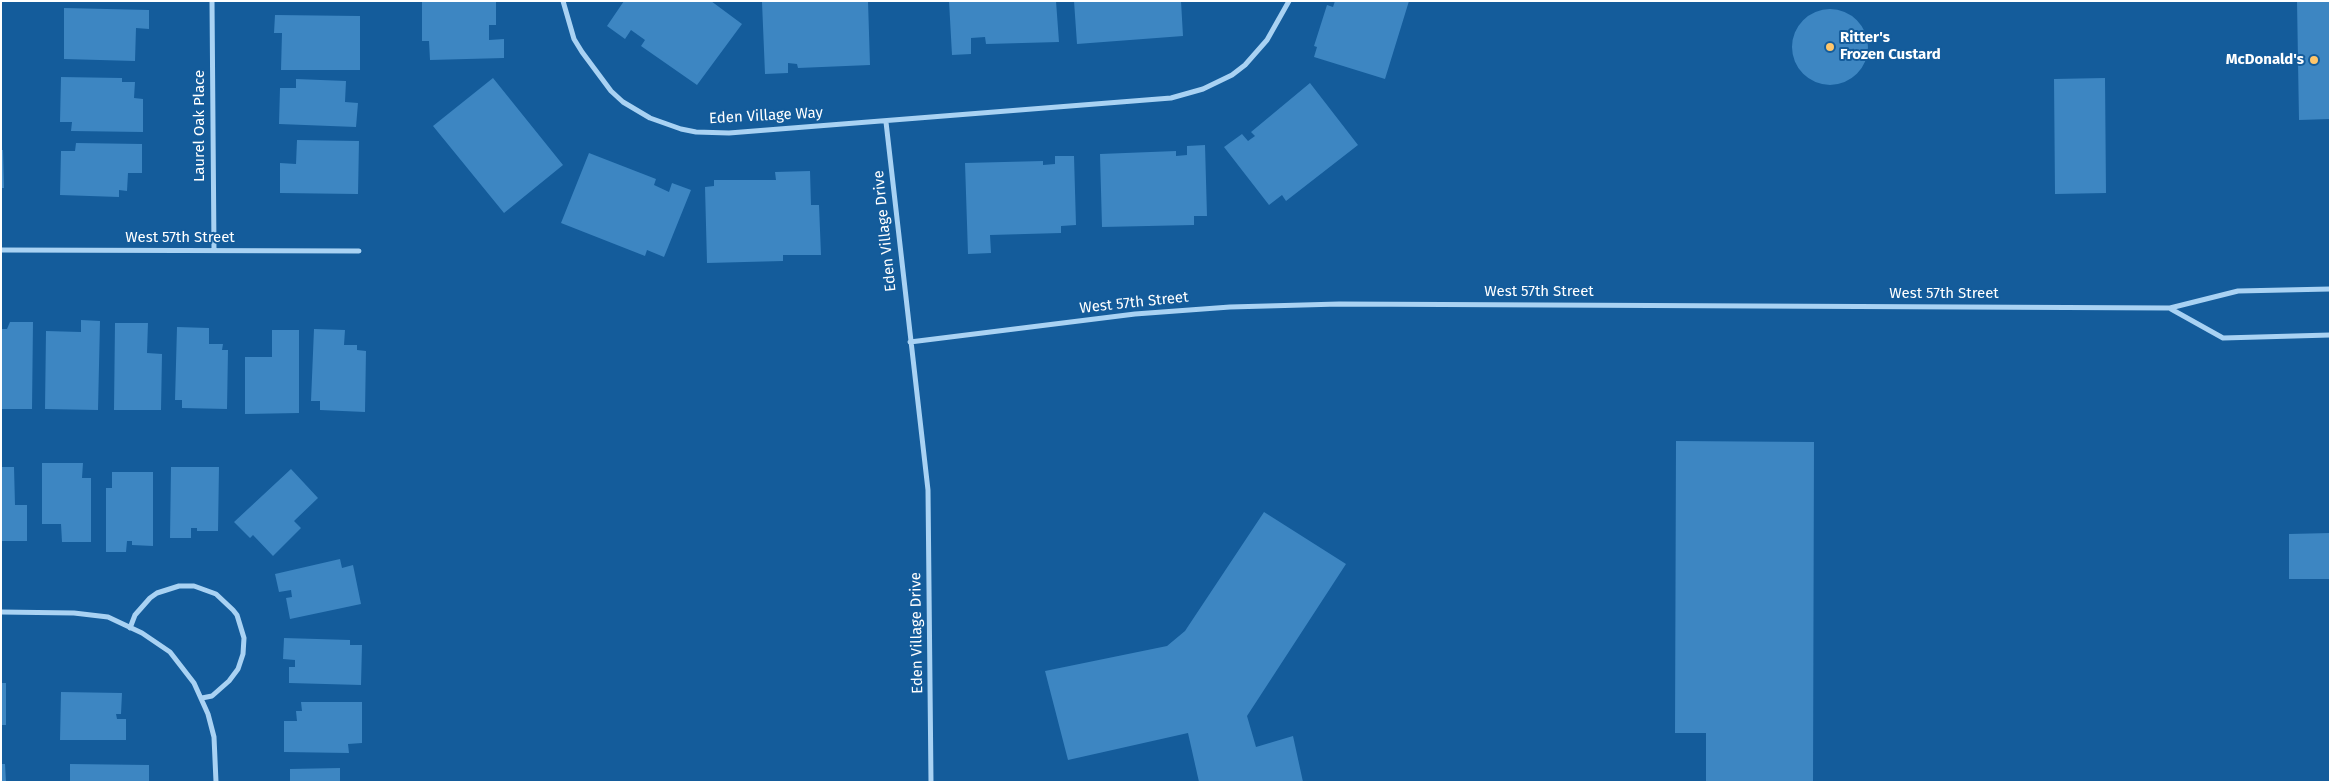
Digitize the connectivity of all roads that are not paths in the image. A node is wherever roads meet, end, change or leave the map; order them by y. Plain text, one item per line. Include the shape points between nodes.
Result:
1 (212, 1) edge
2 (564, 1) edge
3 (1289, 1) edge
4 (886, 122) junction
5 (1, 250) edge
6 (214, 250) junction
7 (360, 251) dead end
8 (2330, 289) edge
9 (2170, 308) junction
10 (2330, 335) edge
11 (910, 342) junction
12 (1, 612) edge
13 (130, 628) junction
14 (202, 698) junction
15 (216, 782) edge
16 (931, 782) edge

1 - 6 street, Laurel Oak Place
2 - 4 street, Eden Village Way via 574,39 590,66 610,92 650,118 696,132 728,133
3 - 4 street via 1267,40 1245,65 1203,89 1171,98
4 - 11 street, Eden Village Drive
5 - 6 street, West 57th Street
6 - 7 street, West 57th Street
8 - 9 street, West 57th Street via 2238,291
9 - 10 street, West 57th Street via 2223,338
9 - 11 street, West 57th Street via 1368,304 1230,307 1135,314
11 - 16 street, Eden Village Drive via 928,490
12 - 13 street via 94,614
13 - 14 street via 163,647 194,683
13 - 14 street via 135,615 150,598 179,586 194,586 216,594 233,610 244,638 238,669 212,696
14 - 15 street via 214,737

